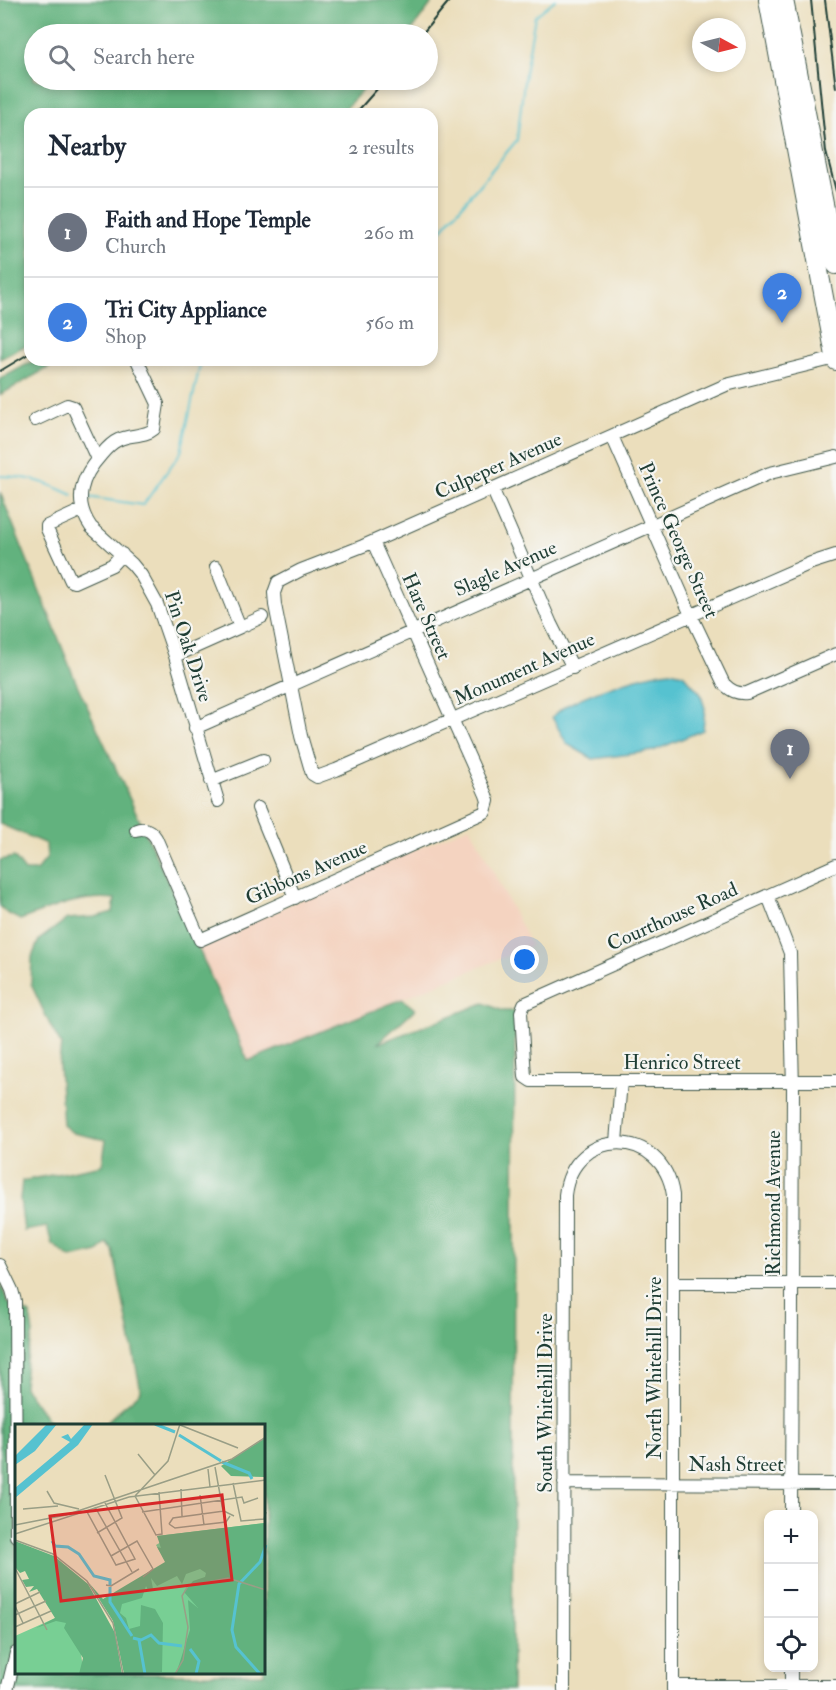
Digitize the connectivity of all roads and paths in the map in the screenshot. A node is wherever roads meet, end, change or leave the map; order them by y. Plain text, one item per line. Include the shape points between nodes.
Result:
1 (768, 0) edge
2 (784, 0) edge
3 (836, 266) edge
4 (836, 359) edge
5 (140, 366) edge
6 (35, 420) dead end
7 (612, 436) junction
8 (836, 457) edge
9 (97, 459) junction
10 (492, 488) junction
11 (82, 510) junction
12 (651, 525) junction
13 (373, 542) junction
14 (122, 554) junction
15 (836, 555) edge
16 (216, 567) dead end
17 (532, 578) junction
18 (691, 615) junction
19 (262, 617) dead end
20 (240, 627) junction
21 (412, 631) junction
22 (836, 654) edge
23 (175, 656) junction
24 (573, 668) junction
25 (291, 684) junction
26 (452, 720) junction
27 (195, 728) junction
28 (263, 760) dead end
29 (211, 781) junction
30 (218, 801) dead end
31 (258, 808) dead end
32 (136, 831) dead end
33 (428, 839) joint
34 (836, 865) edge
35 (768, 896) junction
36 (295, 898) junction
37 (528, 1080) joint
38 (621, 1081) junction
39 (836, 1081) edge
40 (792, 1082) junction
41 (616, 1142) junction
42 (0, 1266) edge
43 (673, 1283) junction
44 (792, 1283) junction
45 (836, 1283) edge
46 (16, 1424) edge
47 (791, 1483) junction
48 (564, 1484) junction
49 (673, 1484) junction
50 (836, 1484) edge
51 (791, 1510) edge
52 (15, 1657) edge
53 (791, 1672) edge
54 (836, 1686) edge
55 (673, 1688) edge
56 (791, 1688) edge
57 (7, 1690) edge
58 (564, 1690) edge

1 - 4 highway
2 - 3 highway
4 - 7 street, Culpeper Avenue via 731,383
5 - 9 street via 158,404 154,429 120,438
6 - 9 street via 70,405
7 - 10 street, Culpeper Avenue
7 - 12 street, Prince George Street
8 - 12 street, Slagle Avenue via 770,473
9 - 11 street via 82,485
10 - 13 street, Culpeper Avenue
10 - 17 street
11 - 14 street, Pin Oak Drive via 91,527
11 - 14 street via 47,526 71,581 112,564
12 - 17 street, Slagle Avenue
12 - 18 street, Prince George Street
13 - 21 street, Hare Street
13 - 25 street, Culpeper Avenue via 301,570 275,587
14 - 23 street, Pin Oak Drive via 149,587
15 - 18 street, Monument Avenue
16 - 20 street
17 - 21 street, Slagle Avenue
17 - 24 street
18 - 22 street, Prince George Street via 724,684 741,694
18 - 24 street, Monument Avenue
19 - 20 street
20 - 23 street
21 - 25 street, Slagle Avenue
21 - 26 street, Hare Street
23 - 27 street, Pin Oak Drive
24 - 26 street, Monument Avenue
25 - 26 street, Monument Avenue via 308,764 315,777
25 - 27 street, Slagle Avenue
26 - 33 street, Hare Street via 488,807 483,814
27 - 29 street, Pin Oak Drive
28 - 29 street
29 - 30 street, Pin Oak Drive
31 - 36 street
32 - 36 street, Gibbons Avenue via 145,829 156,837 200,940
33 - 36 street, Gibbons Avenue
34 - 35 street, Courthouse Road
35 - 37 street, Courthouse Road via 524,1004 521,1012
35 - 40 street, Richmond Avenue via 790,953
37 - 38 street, Henrico Street
38 - 40 street, Henrico Street
38 - 41 street
39 - 40 street, Henrico Street
40 - 44 street, Richmond Avenue
41 - 43 street, North Whitehill Drive via 649,1151 669,1176 674,1195
41 - 48 street, South Whitehill Drive via 596,1148 580,1160 566,1187
42 - 46 street via 15,1301
43 - 44 street
43 - 49 street, North Whitehill Drive
44 - 45 street
44 - 47 street, Richmond Avenue
47 - 49 street, Nash Street
47 - 50 street, Nash Street
47 - 51 street, Richmond Avenue
48 - 49 street, Nash Street
48 - 58 street, South Whitehill Drive
49 - 55 street, North Whitehill Drive
52 - 57 street
53 - 56 street
54 - 56 street
55 - 56 street

